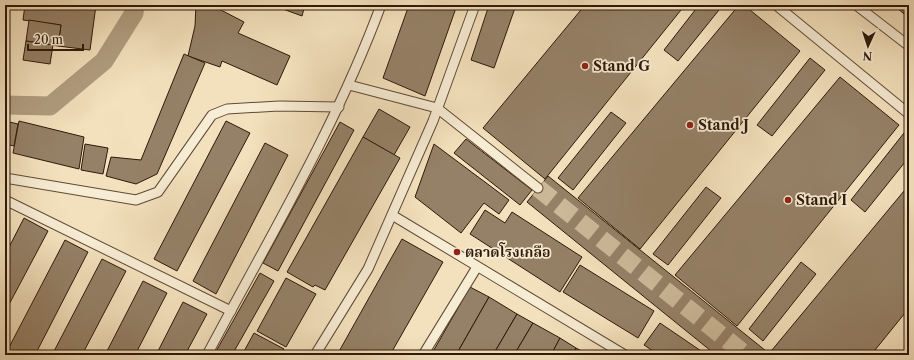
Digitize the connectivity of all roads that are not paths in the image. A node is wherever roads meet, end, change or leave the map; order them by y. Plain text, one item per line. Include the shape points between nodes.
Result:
1 (381, 5) edge
2 (475, 5) edge
3 (776, 5) edge
4 (856, 5) edge
5 (909, 46) edge
6 (349, 85) junction
7 (339, 107) junction
8 (437, 108) junction
9 (909, 114) edge
10 (5, 178) edge
11 (538, 188) tunnel mouth
12 (5, 200) edge
13 (392, 216) junction
14 (477, 267) junction
15 (231, 311) junction
16 (207, 355) edge
17 (315, 355) edge
18 (423, 355) edge
19 (625, 355) edge

1 - 6 lane
2 - 8 lane
3 - 9 lane
4 - 5 lane
6 - 7 lane
6 - 8 lane
7 - 10 lane via 279,106 227,109 212,115 158,192 136,200
7 - 15 lane
8 - 11 lane
8 - 13 lane
12 - 15 lane
13 - 14 lane
13 - 17 lane via 368,269
14 - 18 lane
14 - 19 lane
15 - 16 lane

